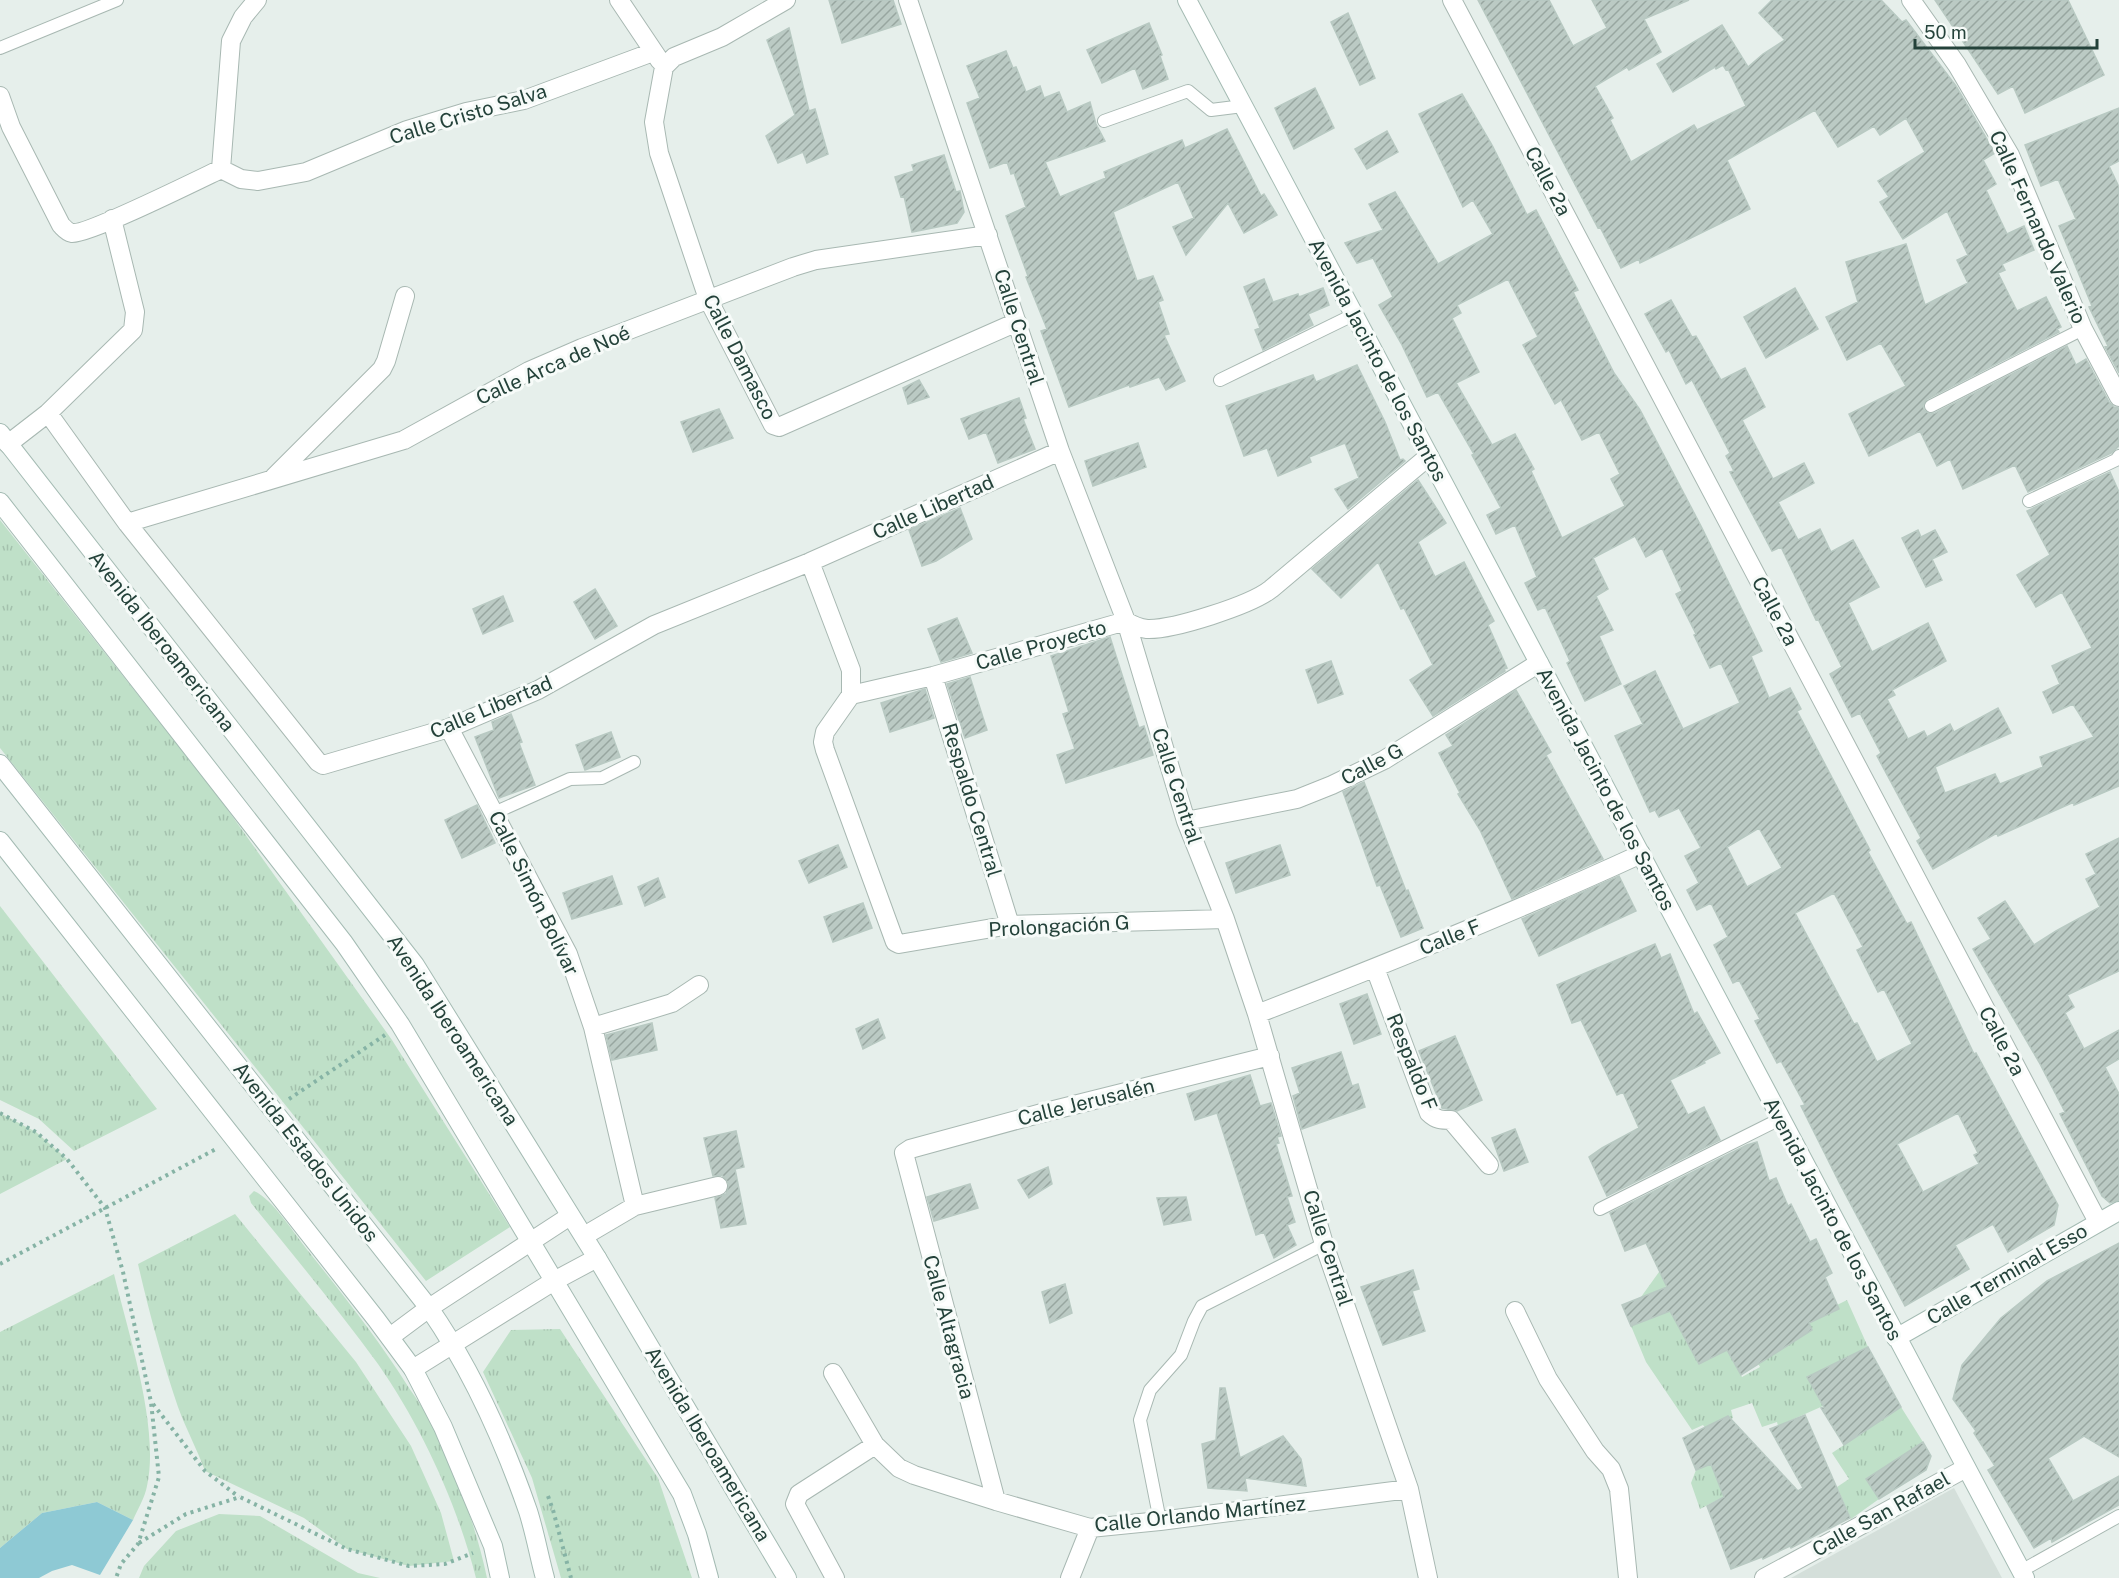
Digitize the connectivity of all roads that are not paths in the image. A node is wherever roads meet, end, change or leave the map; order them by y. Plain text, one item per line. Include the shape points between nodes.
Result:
1 (117, 0) edge
2 (257, 0) edge
3 (619, 0) edge
4 (908, 0) edge
5 (1187, 0) edge
6 (1452, 0) edge
7 (1911, 0) edge
8 (777, 2) edge
9 (0, 48) edge
10 (652, 52) junction
11 (664, 67) junction
12 (0, 96) edge
13 (1243, 106) junction
14 (1104, 121) dead end
15 (221, 169) junction
16 (112, 219) junction
17 (988, 235) junction
18 (405, 296) dead end
19 (708, 299) junction
20 (1353, 315) junction
21 (1017, 322) junction
22 (2083, 329) junction
23 (1220, 380) dead end
24 (2119, 397) edge
25 (1931, 406) dead end
26 (48, 413) junction
27 (4, 439) edge
28 (1060, 451) junction
29 (1429, 456) junction
30 (2118, 461) edge
31 (273, 478) junction
32 (2030, 501) dead end
33 (0, 502) edge
34 (127, 523) junction
35 (810, 562) junction
36 (1126, 621) junction
37 (1539, 663) junction
38 (933, 676) junction
39 (851, 695) junction
40 (449, 728) junction
41 (634, 762) dead end
42 (0, 764) edge
43 (494, 813) junction
44 (1186, 820) junction
45 (0, 841) edge
46 (1641, 854) junction
47 (1225, 919) junction
48 (1010, 925) junction
49 (1374, 968) junction
50 (699, 985) dead end
51 (1257, 1014) junction
52 (593, 1027) junction
53 (1270, 1056) junction
54 (1780, 1119) junction
55 (904, 1154) joint
56 (1489, 1165) dead end
57 (718, 1186) dead end
58 (635, 1206) junction
59 (1600, 1209) dead end
60 (2119, 1212) edge
61 (570, 1216) junction
62 (2098, 1222) junction
63 (584, 1236) junction
64 (531, 1241) junction
65 (1324, 1244) junction
66 (597, 1257) junction
67 (554, 1281) junction
68 (429, 1308) junction
69 (1515, 1311) dead end
70 (390, 1337) junction
71 (1896, 1338) junction
72 (453, 1343) junction
73 (413, 1369) junction
74 (833, 1373) dead end
75 (875, 1445) junction
76 (1966, 1468) junction
77 (1409, 1489) junction
78 (996, 1501) junction
79 (2119, 1516) edge
80 (1160, 1521) junction
81 (1090, 1528) junction
82 (2023, 1575) edge
83 (500, 1578) edge
84 (545, 1578) edge
85 (709, 1578) edge
86 (787, 1578) edge
87 (835, 1578) edge
88 (1070, 1578) edge
89 (1428, 1578) edge
90 (1628, 1578) edge
91 (1764, 1578) edge

1 - 9 lane
2 - 15 street via 231,41
3 - 10 street
4 - 17 street, Calle Central
5 - 13 street, Avenida Jacinto de los Santos
6 - 62 street, Calle 2a
7 - 22 street, Calle Fernando Valerio via 1957,65 2010,155
8 - 11 street via 722,38 674,57
10 - 11 street
10 - 15 street, Calle Cristo Salva via 524,100 407,129 306,172 258,181 241,179
11 - 19 street, Calle Damasco via 654,122 656,143
12 - 16 street via 11,127 61,225 70,232 80,232
13 - 14 lane via 1211,110 1188,91
13 - 20 street, Avenida Jacinto de los Santos
15 - 16 street
16 - 26 street via 135,312 133,330
17 - 19 street, Calle Arca de Noé via 816,260
17 - 21 street, Calle Central
18 - 31 street via 382,369
19 - 21 street, Calle Damasco via 778,428
19 - 31 street, Calle Arca de Noé via 530,370 404,440
20 - 23 lane
20 - 29 street, Avenida Jacinto de los Santos
21 - 28 street, Calle Central
22 - 24 street, Calle Fernando Valerio
22 - 25 lane
26 - 27 street
26 - 34 street, Calle Libertad
27 - 61 street, Avenida Iberoamericana via 415,965
28 - 35 street, Calle Libertad
28 - 36 street, Calle Central
29 - 36 street, Calle Proyecto via 1260,597 1158,628 1139,628
29 - 37 street, Avenida Jacinto de los Santos
30 - 32 lane
31 - 34 street, Calle Arca de Noé
33 - 64 street, Avenida Iberoamericana via 344,944 400,1024
34 - 40 street, Calle Libertad via 321,765
35 - 39 street via 851,670
35 - 40 street, Calle Libertad via 654,625 538,690
36 - 38 street, Calle Proyecto
36 - 44 street, Calle Central
37 - 44 street, Calle G via 1384,760 1332,785 1297,800
37 - 46 street, Avenida Jacinto de los Santos
38 - 39 street, Calle Proyecto
38 - 48 street, Respaldo Central
39 - 48 street, Prolongación G via 825,732 823,742 895,942
40 - 43 street, Calle Simón Bolívar
41 - 43 lane via 602,778 570,779
42 - 68 street, Avenida Estados Unidos
43 - 52 street, Calle Simón Bolívar via 565,948
44 - 47 street, Calle Central
45 - 70 street
46 - 49 street, Calle F
46 - 54 street, Avenida Jacinto de los Santos
47 - 48 street, Prolongación G
47 - 51 street, Calle Central
49 - 51 street, Calle F
49 - 56 street, Respaldo F via 1429,1113 1433,1118 1451,1120
50 - 52 street via 672,1003
51 - 53 street, Calle Central
52 - 58 street, Calle Simón Bolívar
53 - 55 street, Calle Jerusalén via 1042,1113 910,1149
53 - 65 street, Calle Central
54 - 59 lane
54 - 71 street, Avenida Jacinto de los Santos
55 - 78 street, Calle Altagracia
57 - 58 street
58 - 63 street
60 - 62 street, Calle Terminal Esso
61 - 63 street, Avenida Iberoamericana
61 - 64 street
62 - 71 street, Calle Terminal Esso
63 - 66 street, Avenida Iberoamericana
64 - 67 street, Avenida Iberoamericana
64 - 68 street
65 - 77 street, Calle Central
65 - 80 lane via 1202,1306 1181,1354 1149,1390 1140,1420
66 - 67 street
66 - 86 street, Avenida Iberoamericana
67 - 72 street
67 - 85 street, Avenida Iberoamericana via 682,1494
68 - 70 street
68 - 72 street, Avenida Estados Unidos
69 - 90 street via 1548,1379 1611,1469 1619,1489
70 - 73 street
71 - 76 street, Avenida Jacinto de los Santos
72 - 73 street
72 - 84 street, Avenida Estados Unidos via 490,1414 528,1512
73 - 83 street via 443,1427 493,1546
74 - 75 street, Calle Orlando Martínez
75 - 78 street, Calle Orlando Martínez via 893,1463 914,1475
75 - 87 street via 799,1494 795,1504
76 - 82 street, Avenida Jacinto de los Santos
76 - 91 street, Calle San Rafael
77 - 80 street, Calle Orlando Martínez
77 - 89 street, Calle Central
78 - 81 street, Calle Orlando Martínez
79 - 82 lane
80 - 81 street, Calle Orlando Martínez
81 - 88 street

